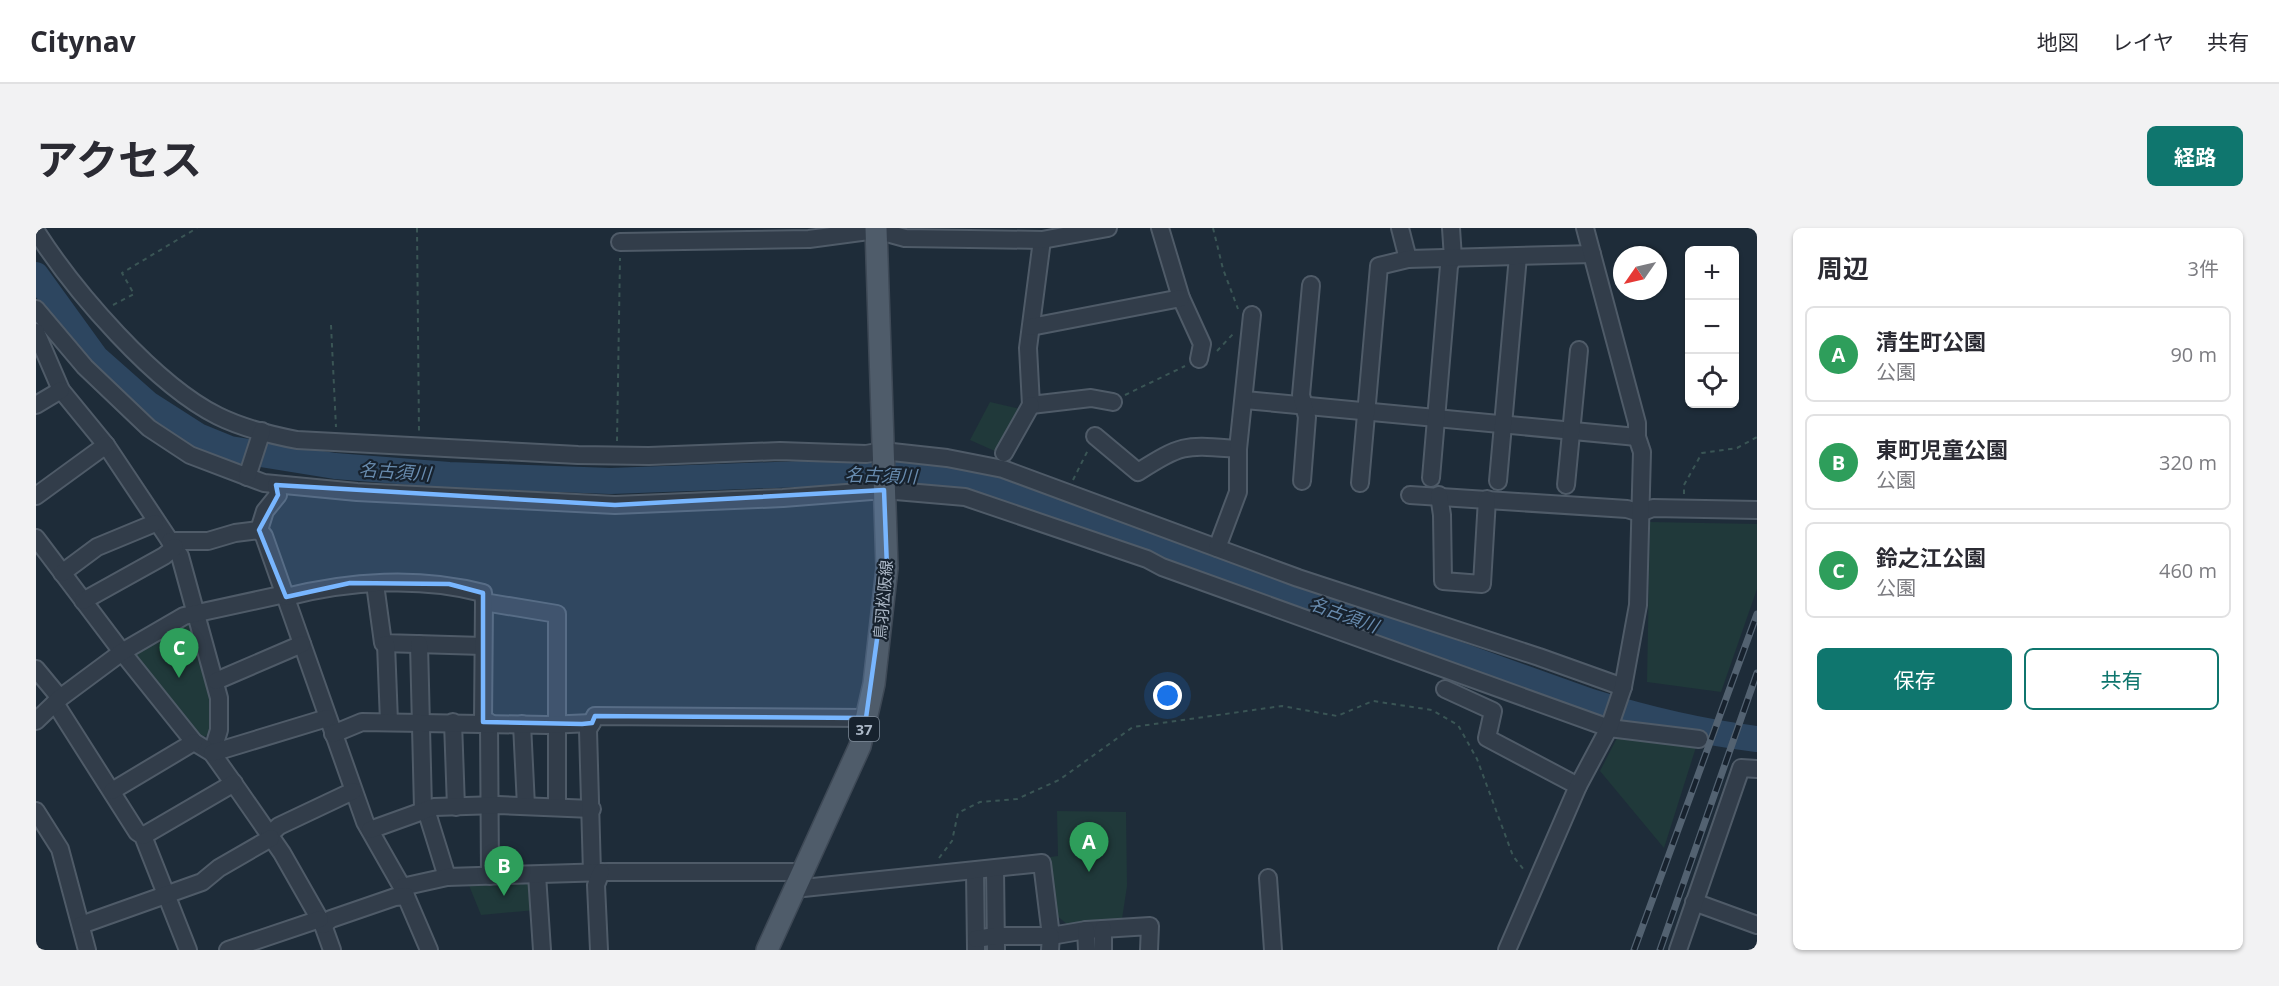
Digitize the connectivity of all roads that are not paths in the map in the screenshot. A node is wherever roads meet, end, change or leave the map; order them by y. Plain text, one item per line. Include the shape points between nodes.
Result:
1 (1108, 228) edge
2 (1160, 228) edge
3 (1400, 228) edge
4 (1451, 228) edge
5 (1585, 228) edge
6 (876, 229) edge
7 (36, 231) edge
8 (1042, 240) junction
9 (620, 242) road end
10 (1592, 254) junction
11 (1518, 256) junction
12 (1453, 258) junction
13 (1407, 259) junction
14 (1311, 285) dead end
15 (1181, 298) junction
16 (1246, 315) road end
17 (39, 321) edge
18 (1031, 327) junction
19 (1579, 350) dead end
20 (1199, 359) road end
21 (61, 390) junction
22 (1245, 400) junction
23 (1113, 402) road end
24 (36, 405) edge
25 (1031, 405) junction
26 (1305, 406) junction
27 (1366, 412) junction
28 (1434, 418) junction
29 (1502, 424) junction
30 (1573, 431) junction
31 (262, 432) junction
32 (1095, 436) road end
33 (1637, 437) junction
34 (106, 446) junction
35 (1238, 449) junction
36 (883, 451) junction
37 (1004, 453) dead end
38 (247, 477) junction
39 (1431, 478) dead end
40 (1302, 481) dead end
41 (1498, 481) dead end
42 (1360, 483) dead end
43 (276, 485) junction
44 (1566, 485) dead end
45 (884, 490) junction
46 (1410, 495) dead end
47 (1439, 495) junction
48 (36, 496) edge
49 (1487, 499) junction
50 (1757, 510) edge
51 (1640, 513) junction
52 (155, 523) junction
53 (259, 530) junction
54 (36, 538) edge
55 (172, 544) junction
56 (1217, 548) junction
57 (62, 573) junction
58 (375, 584) junction
59 (285, 596) junction
60 (83, 601) junction
61 (484, 602) junction
62 (195, 612) junction
63 (302, 644) junction
64 (386, 644) junction
65 (419, 644) junction
66 (483, 646) junction
67 (122, 652) junction
68 (36, 669) edge
69 (216, 681) junction
70 (1623, 687) junction
71 (1445, 689) dead end
72 (58, 700) junction
73 (327, 718) junction
74 (866, 718) junction
75 (421, 721) junction
76 (36, 722) edge
77 (389, 722) junction
78 (453, 722) junction
79 (486, 722) junction
80 (591, 723) junction
81 (522, 724) junction
82 (555, 724) junction
83 (1609, 728) junction
84 (333, 734) junction
85 (1700, 739) dead end
86 (195, 742) junction
87 (212, 753) junction
88 (1757, 769) edge
89 (234, 783) junction
90 (1578, 786) junction
91 (112, 791) junction
92 (353, 791) junction
93 (490, 806) junction
94 (526, 806) junction
95 (456, 807) junction
96 (557, 807) junction
97 (423, 809) junction
98 (592, 809) junction
99 (36, 811) edge
100 (370, 830) junction
101 (143, 836) junction
102 (270, 836) junction
103 (995, 870) junction
104 (975, 871) junction
105 (596, 872) junction
106 (537, 875) junction
107 (495, 876) junction
108 (447, 877) junction
109 (1268, 878) dead end
110 (798, 880) junction
111 (404, 891) junction
112 (172, 894) junction
113 (1694, 902) junction
114 (322, 922) junction
115 (81, 925) junction
116 (1757, 925) edge
117 (1095, 929) junction
118 (996, 943) edge
119 (1051, 943) edge
120 (976, 944) edge
121 (87, 950) edge
122 (188, 950) edge
123 (228, 950) edge
124 (332, 950) edge
125 (429, 950) edge
126 (542, 950) edge
127 (599, 950) edge
128 (767, 950) edge
129 (1087, 950) edge
130 (1103, 950) edge
131 (1149, 950) edge
132 (1273, 950) edge
133 (1507, 950) edge
134 (1678, 950) edge

1 - 8 street
2 - 15 street
3 - 13 street
4 - 12 street
5 - 10 street
6 - 8 street via 905,238
6 - 9 street via 809,239
6 - 36 main road, 鳥羽松阪線 / 37
7 - 31 street via 71,279 157,375 219,417
8 - 18 street
10 - 11 street
10 - 33 street via 1637,423
11 - 12 street
11 - 29 street
12 - 13 street
12 - 28 street via 1449,266
13 - 27 street via 1379,266
14 - 26 street via 1301,395
15 - 18 street
15 - 20 street via 1202,344
16 - 22 street
17 - 21 street
17 - 38 street via 149,428 190,455
18 - 25 street
19 - 30 street
21 - 24 street
21 - 34 street
22 - 26 street
22 - 35 street
23 - 25 street via 1091,398
25 - 37 street
26 - 27 street
26 - 40 street
27 - 28 street
27 - 42 street
28 - 29 street
28 - 39 street
29 - 30 street
29 - 41 street
30 - 33 street
30 - 44 street
31 - 36 street via 297,440 578,455
31 - 38 street
32 - 35 street via 1138,472 1174,449 1191,445
33 - 51 street via 1641,452
34 - 48 street
34 - 52 street
35 - 56 street via 1238,492
36 - 45 main road, 鳥羽松阪線 / 37
36 - 56 street via 1003,469
38 - 43 street
43 - 45 street via 615,505
43 - 53 street via 278,495 265,511
45 - 74 main road, 鳥羽松阪線 / 37 via 887,568 880,640
45 - 83 street via 965,497 1147,559
46 - 47 street
47 - 49 street
47 - 49 street via 1443,581 1482,584
49 - 51 street
50 - 51 street via 1653,508
51 - 70 street via 1638,605
52 - 55 street
52 - 57 street via 98,547
53 - 55 street
53 - 59 street
54 - 57 street
55 - 60 street via 164,556
55 - 62 street
56 - 70 street
57 - 60 street
58 - 59 street via 350,584
58 - 61 street via 449,584 483,593
58 - 64 street
59 - 62 street
59 - 63 street
60 - 67 street
61 - 66 street
61 - 82 street via 556,614
62 - 67 street
62 - 69 street
63 - 69 street
63 - 73 street
64 - 65 street
64 - 77 street
65 - 66 street
65 - 75 street
66 - 79 street
67 - 72 street
67 - 86 street
68 - 72 street
69 - 87 street via 219,730
70 - 83 street
71 - 90 street via 1493,711 1486,738
72 - 76 street
72 - 91 street
73 - 84 street
73 - 87 street
74 - 80 street via 595,716
74 - 110 main road, 鳥羽松阪線 / 37 via 860,746
75 - 77 street
75 - 78 street
75 - 97 street
77 - 84 street via 362,722
78 - 79 street
78 - 95 street
79 - 81 street
79 - 93 street
80 - 82 street
80 - 98 street via 588,730
81 - 82 street
81 - 94 street
82 - 96 street
83 - 85 street
83 - 90 street
84 - 92 street
86 - 87 street
86 - 91 street
87 - 89 street
88 - 113 street via 1741,768
89 - 101 street
89 - 102 street
90 - 133 street
91 - 101 street
92 - 100 street
92 - 102 street via 279,826
93 - 94 street
93 - 95 street
93 - 107 street
94 - 96 street
95 - 97 street
96 - 98 street
97 - 100 street
97 - 108 street
98 - 105 street
99 - 115 street via 60,849
100 - 111 street
101 - 112 street
102 - 112 street via 202,882
102 - 114 street
103 - 104 street
103 - 118 street
103 - 119 street via 1042,863
104 - 110 street
104 - 120 street
105 - 106 street
105 - 110 street
105 - 127 street
106 - 107 street
106 - 126 street
107 - 108 street
108 - 111 street
109 - 132 street
110 - 128 main road, 鳥羽松阪線 / 37
111 - 114 street
111 - 125 street
112 - 115 street
112 - 122 street
113 - 116 street
113 - 134 street
114 - 123 street
114 - 124 street
115 - 121 street
117 - 119 street
117 - 129 street
117 - 130 street
117 - 131 street via 1150,927
118 - 119 street
118 - 120 street

